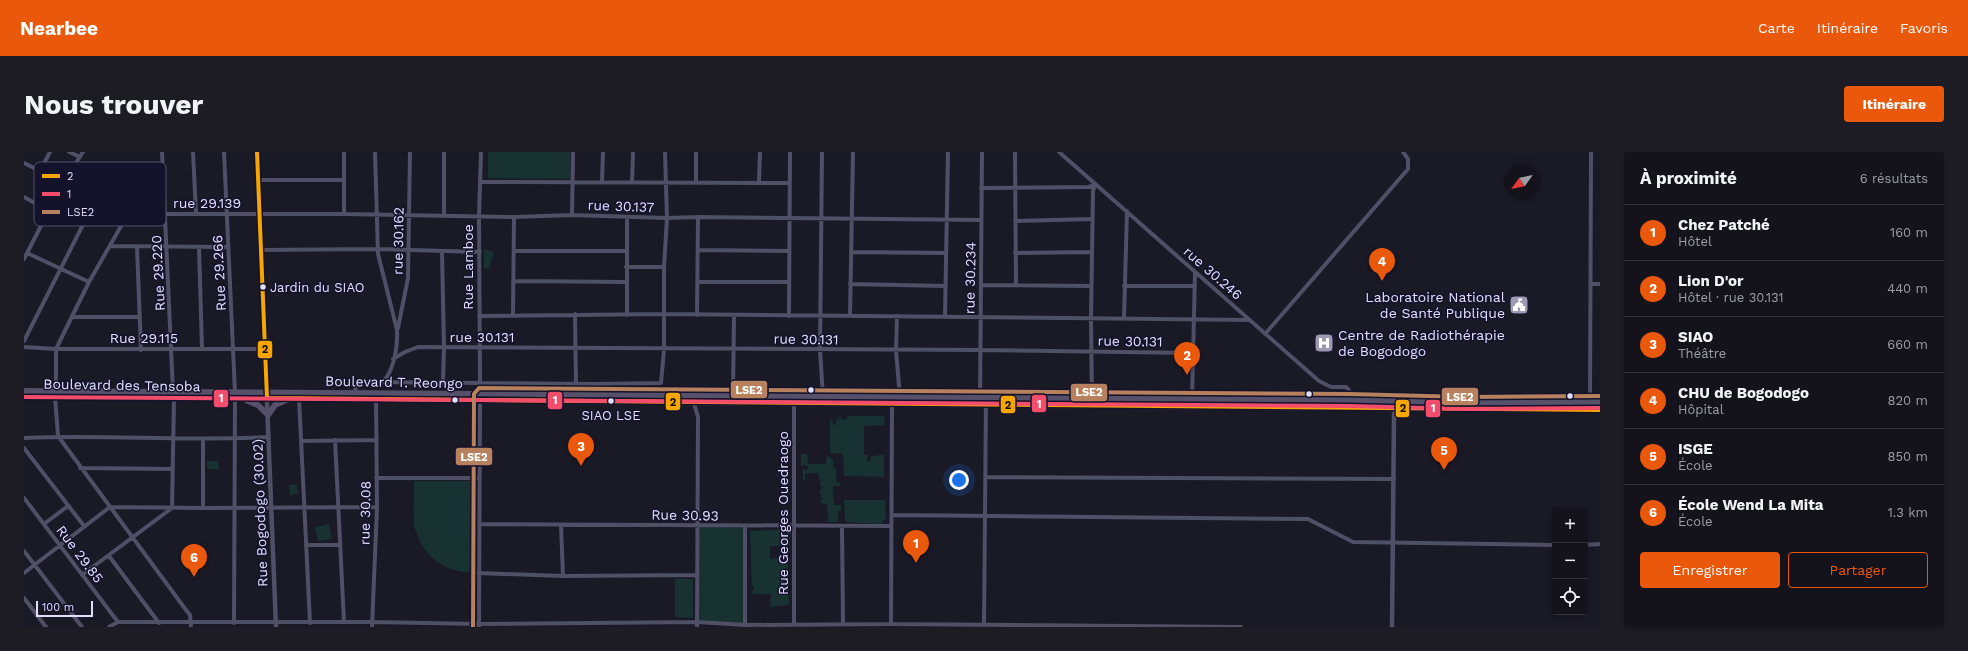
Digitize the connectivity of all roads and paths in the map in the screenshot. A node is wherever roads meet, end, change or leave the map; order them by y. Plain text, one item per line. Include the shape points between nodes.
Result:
1 (50, 152) edge
2 (69, 152) edge
3 (83, 152) edge
4 (162, 152) edge
5 (193, 152) edge
6 (224, 152) edge
7 (257, 152) edge
8 (344, 152) edge
9 (375, 152) edge
10 (410, 152) edge
11 (444, 152) edge
12 (481, 152) edge
13 (573, 152) edge
14 (603, 152) edge
15 (633, 152) edge
16 (665, 152) edge
17 (696, 152) edge
18 (760, 152) edge
19 (790, 152) edge
20 (822, 152) edge
21 (853, 152) edge
22 (948, 152) edge
23 (982, 152) edge
24 (1015, 152) edge
25 (1059, 152) edge
26 (1403, 152) edge
27 (1590, 152) edge
28 (80, 157) junction
29 (24, 162) edge
30 (45, 162) edge
31 (77, 162) edge
32 (163, 162) edge
33 (34, 168) edge
34 (258, 180) junction
35 (344, 180) junction
36 (480, 182) junction
37 (573, 182) junction
38 (602, 182) junction
39 (632, 182) junction
40 (760, 182) junction
41 (666, 183) junction
42 (696, 183) junction
43 (789, 183) junction
44 (1095, 185) junction
45 (982, 188) junction
46 (1015, 189) junction
47 (24, 197) edge
48 (34, 203) edge
49 (1127, 211) junction
50 (196, 214) junction
51 (227, 214) junction
52 (344, 214) junction
53 (376, 214) junction
54 (410, 214) junction
55 (166, 215) joint
56 (259, 215) junction
57 (444, 215) junction
58 (572, 215) junction
59 (479, 216) junction
60 (698, 216) junction
61 (514, 217) junction
62 (627, 217) junction
63 (667, 218) junction
64 (789, 218) junction
65 (820, 218) junction
66 (851, 218) junction
67 (946, 219) junction
68 (1092, 219) junction
69 (981, 220) junction
70 (1015, 221) junction
71 (41, 226) edge
72 (82, 226) edge
73 (121, 226) edge
74 (168, 245) junction
75 (110, 246) junction
76 (137, 247) junction
77 (199, 247) junction
78 (228, 247) junction
79 (377, 249) junction
80 (260, 250) junction
81 (408, 250) junction
82 (698, 250) junction
83 (514, 251) junction
84 (626, 251) junction
85 (789, 251) junction
86 (442, 252) junction
87 (480, 252) junction
88 (851, 252) junction
89 (1091, 252) junction
90 (27, 253) junction
91 (946, 253) junction
92 (1015, 253) junction
93 (24, 259) edge
94 (626, 267) junction
95 (664, 267) junction
96 (60, 270) junction
97 (1195, 273) junction
98 (513, 281) junction
99 (89, 282) junction
100 (627, 282) junction
101 (698, 282) junction
102 (789, 282) junction
103 (850, 284) junction
104 (981, 284) junction
105 (1590, 284) junction
106 (1600, 284) edge
107 (1016, 285) junction
108 (946, 286) junction
109 (1091, 286) junction
110 (1124, 286) junction
111 (1195, 286) junction
112 (513, 314) junction
113 (575, 314) junction
114 (664, 314) junction
115 (627, 315) junction
116 (697, 315) junction
117 (480, 316) junction
118 (734, 316) junction
119 (789, 316) junction
120 (850, 316) junction
121 (897, 316) junction
122 (945, 316) junction
123 (72, 317) junction
124 (139, 317) junction
125 (820, 317) junction
126 (980, 317) junction
127 (1091, 318) junction
128 (1124, 318) junction
129 (1195, 318) junction
130 (1250, 320) junction
131 (397, 330) junction
132 (1265, 334) junction
133 (24, 341) edge
134 (24, 347) edge
135 (202, 348) junction
136 (444, 348) junction
137 (480, 348) junction
138 (575, 348) junction
139 (734, 348) junction
140 (56, 349) junction
141 (233, 349) junction
142 (264, 349) junction
143 (141, 350) junction
144 (172, 350) junction
145 (664, 350) junction
146 (820, 350) junction
147 (896, 350) junction
148 (980, 350) junction
149 (1091, 352) junction
150 (1194, 353) junction
151 (393, 359) junction
152 (383, 382) junction
153 (443, 382) junction
154 (480, 382) junction
155 (576, 384) junction
156 (595, 384) junction
157 (24, 391) edge
158 (355, 393) junction
159 (56, 394) junction
160 (174, 395) junction
161 (235, 395) junction
162 (267, 395) junction
163 (692, 395) junction
164 (733, 395) junction
165 (24, 396) edge
166 (376, 396) junction
167 (602, 396) junction
168 (480, 397) junction
169 (823, 397) junction
170 (243, 398) junction
171 (296, 398) junction
172 (900, 398) junction
173 (1350, 400) junction
174 (983, 401) junction
175 (1192, 401) junction
176 (1395, 401) junction
177 (694, 402) junction
178 (794, 402) junction
179 (1092, 402) junction
180 (1590, 402) junction
181 (1600, 402) edge
182 (892, 404) junction
183 (1600, 410) edge
184 (1394, 411) junction
185 (268, 415) junction
186 (58, 436) junction
187 (268, 437) junction
188 (24, 438) edge
189 (173, 439) junction
190 (203, 439) junction
191 (234, 439) junction
192 (301, 440) junction
193 (335, 440) junction
194 (377, 440) junction
195 (24, 448) edge
196 (80, 468) junction
197 (173, 469) junction
198 (985, 477) junction
199 (376, 478) junction
200 (479, 478) junction
201 (1394, 479) junction
202 (24, 498) edge
203 (68, 506) junction
204 (110, 507) junction
205 (272, 507) junction
206 (338, 507) junction
207 (377, 507) junction
208 (172, 508) junction
209 (203, 508) junction
210 (235, 508) junction
211 (304, 508) junction
212 (892, 515) junction
213 (985, 517) junction
214 (44, 524) junction
215 (479, 524) junction
216 (560, 525) junction
217 (84, 526) junction
218 (698, 526) junction
219 (745, 526) junction
220 (794, 526) junction
221 (891, 526) junction
222 (842, 527) junction
223 (133, 538) junction
224 (1392, 542) junction
225 (1600, 544) edge
226 (306, 545) junction
227 (340, 545) junction
228 (1552, 545) edge
229 (1588, 545) edge
230 (60, 546) junction
231 (24, 551) edge
232 (109, 556) junction
233 (35, 565) junction
234 (24, 573) edge
235 (478, 574) junction
236 (82, 575) junction
237 (697, 575) junction
238 (563, 576) junction
239 (24, 598) edge
240 (118, 622) junction
241 (344, 622) junction
242 (372, 622) junction
243 (160, 623) junction
244 (234, 623) junction
245 (310, 623) junction
246 (697, 624) edge
247 (794, 624) junction
248 (842, 624) junction
249 (891, 624) junction
250 (191, 625) edge
251 (276, 625) edge
252 (480, 625) edge
253 (745, 625) junction
254 (984, 626) edge
255 (46, 627) edge
256 (82, 627) edge
257 (109, 627) edge
258 (372, 627) edge
259 (1241, 627) edge
260 (1392, 627) edge

1 - 30 street
2 - 28 street
3 - 28 street
4 - 32 street, Rue 29.220
5 - 50 street
6 - 51 street, Rue 29.266
7 - 34 street, Rue Bogodogo (30.02)
8 - 35 street
9 - 53 street
10 - 54 street, rue 30.162
11 - 57 street
12 - 36 street, Rue Lamboe
13 - 37 street
14 - 38 street
15 - 39 street
16 - 41 street
17 - 42 street
18 - 40 street
19 - 43 street
20 - 65 street
21 - 66 street
22 - 67 street
23 - 45 street, rue 30.234
24 - 46 street
25 - 44 street, rue 30.246
26 - 132 street via 1408,159 1408,168
27 - 105 street
28 - 31 street
29 - 33 street, rue 29.139
34 - 35 street
34 - 56 street, Rue Bogodogo (30.02)
35 - 52 street
36 - 37 street
36 - 59 street, Rue Lamboe
37 - 38 street
37 - 58 street
38 - 39 street
39 - 41 street
40 - 42 street
40 - 43 street
41 - 42 street
41 - 63 street
43 - 64 street
44 - 46 street
44 - 49 street, rue 30.246
44 - 68 street
45 - 46 street
45 - 69 street, rue 30.234
46 - 70 street
47 - 48 street
49 - 97 street, rue 30.246
49 - 110 street
50 - 51 street, rue 29.139
50 - 55 street, rue 29.139
51 - 56 street, rue 29.139
51 - 78 street, Rue 29.266
52 - 53 street, rue 30.137
52 - 56 street, rue 30.137
53 - 54 street, rue 30.137
53 - 79 street
54 - 57 street, rue 30.137
54 - 81 street, rue 30.162
55 - 74 street, Rue 29.220
56 - 80 street, Rue Bogodogo (30.02)
57 - 59 street, rue 30.137
58 - 61 street, rue 30.137
58 - 62 street, rue 30.137
59 - 61 street, rue 30.137
59 - 87 street, Rue Lamboe
60 - 63 street, rue 30.137
60 - 64 street, rue 30.137
60 - 82 street
61 - 83 street
62 - 63 street, rue 30.137
62 - 84 street
63 - 95 street
64 - 65 street, rue 30.137
64 - 85 street
65 - 66 street, rue 30.137
65 - 125 street
66 - 67 street, rue 30.137
66 - 88 street
67 - 69 street, rue 30.137
67 - 91 street
68 - 70 street
68 - 89 street
69 - 104 street, rue 30.234
70 - 92 street
71 - 90 street
72 - 96 street
73 - 75 street
74 - 76 street
74 - 77 street
74 - 144 street, Rue 29.220
75 - 76 street
75 - 99 street
76 - 124 street
77 - 78 street
77 - 135 street
78 - 141 street, Rue 29.266
79 - 80 street
79 - 81 street
79 - 131 street
80 - 142 street, Rue Bogodogo (30.02)
81 - 86 street
81 - 131 street, rue 30.162 via 407,290
82 - 85 street
82 - 101 street
83 - 84 street
83 - 98 street
84 - 94 street
85 - 102 street
86 - 87 street
86 - 136 street
87 - 117 street, Rue Lamboe
88 - 91 street
88 - 103 street
89 - 92 street
89 - 109 street
90 - 93 street
90 - 96 street
91 - 108 street
92 - 107 street
94 - 95 street
94 - 100 street
95 - 114 street
96 - 99 street
96 - 133 street
97 - 111 street
97 - 130 street, rue 30.246
98 - 100 street
98 - 112 street
99 - 123 street
100 - 115 street
101 - 102 street
101 - 116 street
102 - 119 street
103 - 108 street
103 - 120 street
104 - 107 street
104 - 126 street, rue 30.234
105 - 106 street
105 - 180 street
107 - 109 street
108 - 122 street
109 - 127 street
110 - 111 street
110 - 128 street
111 - 129 street
112 - 113 street
112 - 117 street
113 - 115 street
113 - 138 street
114 - 115 street
114 - 116 street
114 - 145 street
116 - 118 street
117 - 137 street, Rue Lamboe
118 - 119 street
118 - 139 street
119 - 125 street
120 - 121 street
120 - 125 street
121 - 122 street
121 - 147 street
122 - 126 street
123 - 124 street
123 - 140 street
124 - 143 street
125 - 146 street
126 - 127 street
126 - 148 street, rue 30.234
127 - 128 street
127 - 149 street
128 - 129 street
129 - 130 street
129 - 150 street
130 - 132 street, rue 30.246
131 - 151 street via 397,346
132 - 173 street, rue 30.246 via 1319,381 1331,387 1346,387
134 - 140 street, Rue 29.115
135 - 141 street, Rue 29.115
135 - 144 street, Rue 29.115
136 - 137 street, rue 30.131
136 - 151 street, rue 30.131 via 418,347
136 - 153 street
137 - 138 street, rue 30.131
137 - 154 street, Rue Lamboe
138 - 145 street, rue 30.131
138 - 155 street
139 - 145 street, rue 30.131
139 - 146 street, rue 30.131
139 - 164 street
140 - 143 street, Rue 29.115
140 - 159 street
141 - 142 street, Rue 29.115
141 - 161 street, Rue 29.266
142 - 162 street, Rue Bogodogo (30.02)
143 - 144 street, Rue 29.115
144 - 160 street, Rue 29.220
145 - 156 street via 661,383
146 - 147 street, rue 30.131
146 - 169 street
147 - 148 street, rue 30.131
147 - 172 street
148 - 149 street, rue 30.131
148 - 174 street, rue 30.234
149 - 150 street, rue 30.131
149 - 179 street
150 - 175 street
151 - 152 street via 390,375
152 - 153 street
152 - 158 street via 362,382 356,385
153 - 154 street
154 - 155 street
155 - 156 street
156 - 167 street
157 - 159 main road, Boulevard des Tensoba
158 - 162 main road, Boulevard T. Reongo
158 - 166 main road, Boulevard T. Reongo
159 - 160 main road, Boulevard des Tensoba
159 - 165 main road, Boulevard des Tensoba
159 - 186 street
160 - 161 main road, Boulevard des Tensoba
160 - 189 street, Rue 29.220
161 - 162 main road, Boulevard des Tensoba
161 - 170 main road, Boulevard des Tensoba
161 - 191 street, Rue 29.266
162 - 170 main road, Boulevard des Tensoba
162 - 171 main road, Boulevard T. Reongo
162 - 185 street, Rue Bogodogo (30.02)
163 - 164 main road, Boulevard T. Reongo
163 - 167 main road, Boulevard T. Reongo
163 - 177 street
164 - 169 main road, Boulevard T. Reongo
166 - 168 main road, Boulevard T. Reongo
166 - 171 main road, Boulevard T. Reongo
166 - 194 street, rue 30.08
167 - 168 main road, Boulevard T. Reongo
168 - 177 main road, Boulevard T. Reongo
168 - 200 street
169 - 172 main road, Boulevard T. Reongo
170 - 185 main road via 258,405
171 - 185 main road via 276,405
171 - 192 street
172 - 174 main road, Boulevard T. Reongo
173 - 175 main road, Boulevard T. Reongo
173 - 176 main road, Boulevard T. Reongo
174 - 179 main road, Boulevard T. Reongo
174 - 182 main road, Boulevard T. Reongo
174 - 198 street, rue 30.234
175 - 179 main road, Boulevard T. Reongo
176 - 180 main road, Boulevard T. Reongo
176 - 184 street
177 - 178 main road, Boulevard T. Reongo
177 - 218 street via 698,417
178 - 182 main road, Boulevard T. Reongo
178 - 220 street, Rue Georges Ouedraogo
179 - 184 main road, Boulevard T. Reongo
180 - 181 main road, Boulevard T. Reongo
182 - 212 street
183 - 184 main road, Boulevard T. Reongo
184 - 201 street
185 - 187 street, Rue Bogodogo (30.02)
186 - 188 street
186 - 189 street
186 - 196 street
187 - 191 street
187 - 205 street, Rue Bogodogo (30.02)
189 - 190 street
189 - 197 street, Rue 29.220
190 - 191 street
190 - 209 street
191 - 210 street, Rue 29.266
192 - 193 street
192 - 211 street
193 - 194 street
193 - 206 street
194 - 199 street, rue 30.08
195 - 203 street
196 - 197 street
196 - 204 street
197 - 208 street, Rue 29.220
198 - 201 street
198 - 213 street, rue 30.234
199 - 200 street
199 - 207 street, rue 30.08
200 - 215 street
201 - 224 street
202 - 214 street, Rue 29.85
203 - 214 street
203 - 217 street
204 - 208 street
204 - 217 street
204 - 223 street
205 - 210 street
205 - 211 street
205 - 251 street, Rue Bogodogo (30.02)
206 - 207 street
206 - 211 street
206 - 227 street
207 - 242 street, rue 30.08
208 - 209 street
208 - 223 street
209 - 210 street
210 - 244 street, Rue 29.266
211 - 226 street
212 - 213 street
212 - 221 street
213 - 224 street via 1308,519 1353,542
213 - 254 street, rue 30.234
214 - 230 street, Rue 29.85
215 - 216 street, Rue 30.93
215 - 235 street
216 - 218 street, Rue 30.93
216 - 238 street
217 - 230 street
218 - 219 street, Rue 30.93
218 - 237 street
219 - 220 street, Rue 30.93
219 - 253 street
220 - 222 street, Rue 30.93
220 - 247 street, Rue Georges Ouedraogo
221 - 222 street, Rue 30.93
221 - 249 street
222 - 248 street
223 - 232 street
223 - 250 street via 186,610
224 - 228 street
224 - 260 street
225 - 229 street
226 - 227 street
226 - 245 street
227 - 241 street
230 - 233 street
230 - 236 street, Rue 29.85
231 - 233 street
232 - 236 street
232 - 243 street
233 - 234 street
233 - 256 street
235 - 238 street
235 - 252 street
236 - 240 street, Rue 29.85
237 - 238 street
237 - 246 street
239 - 255 street
240 - 243 street
240 - 257 street
241 - 242 street
241 - 245 street
242 - 252 street
242 - 258 street, rue 30.08
243 - 250 street
244 - 250 street
244 - 251 street
245 - 251 street
246 - 252 street
246 - 253 street
247 - 248 street
247 - 253 street
248 - 249 street
249 - 254 street
254 - 259 street

